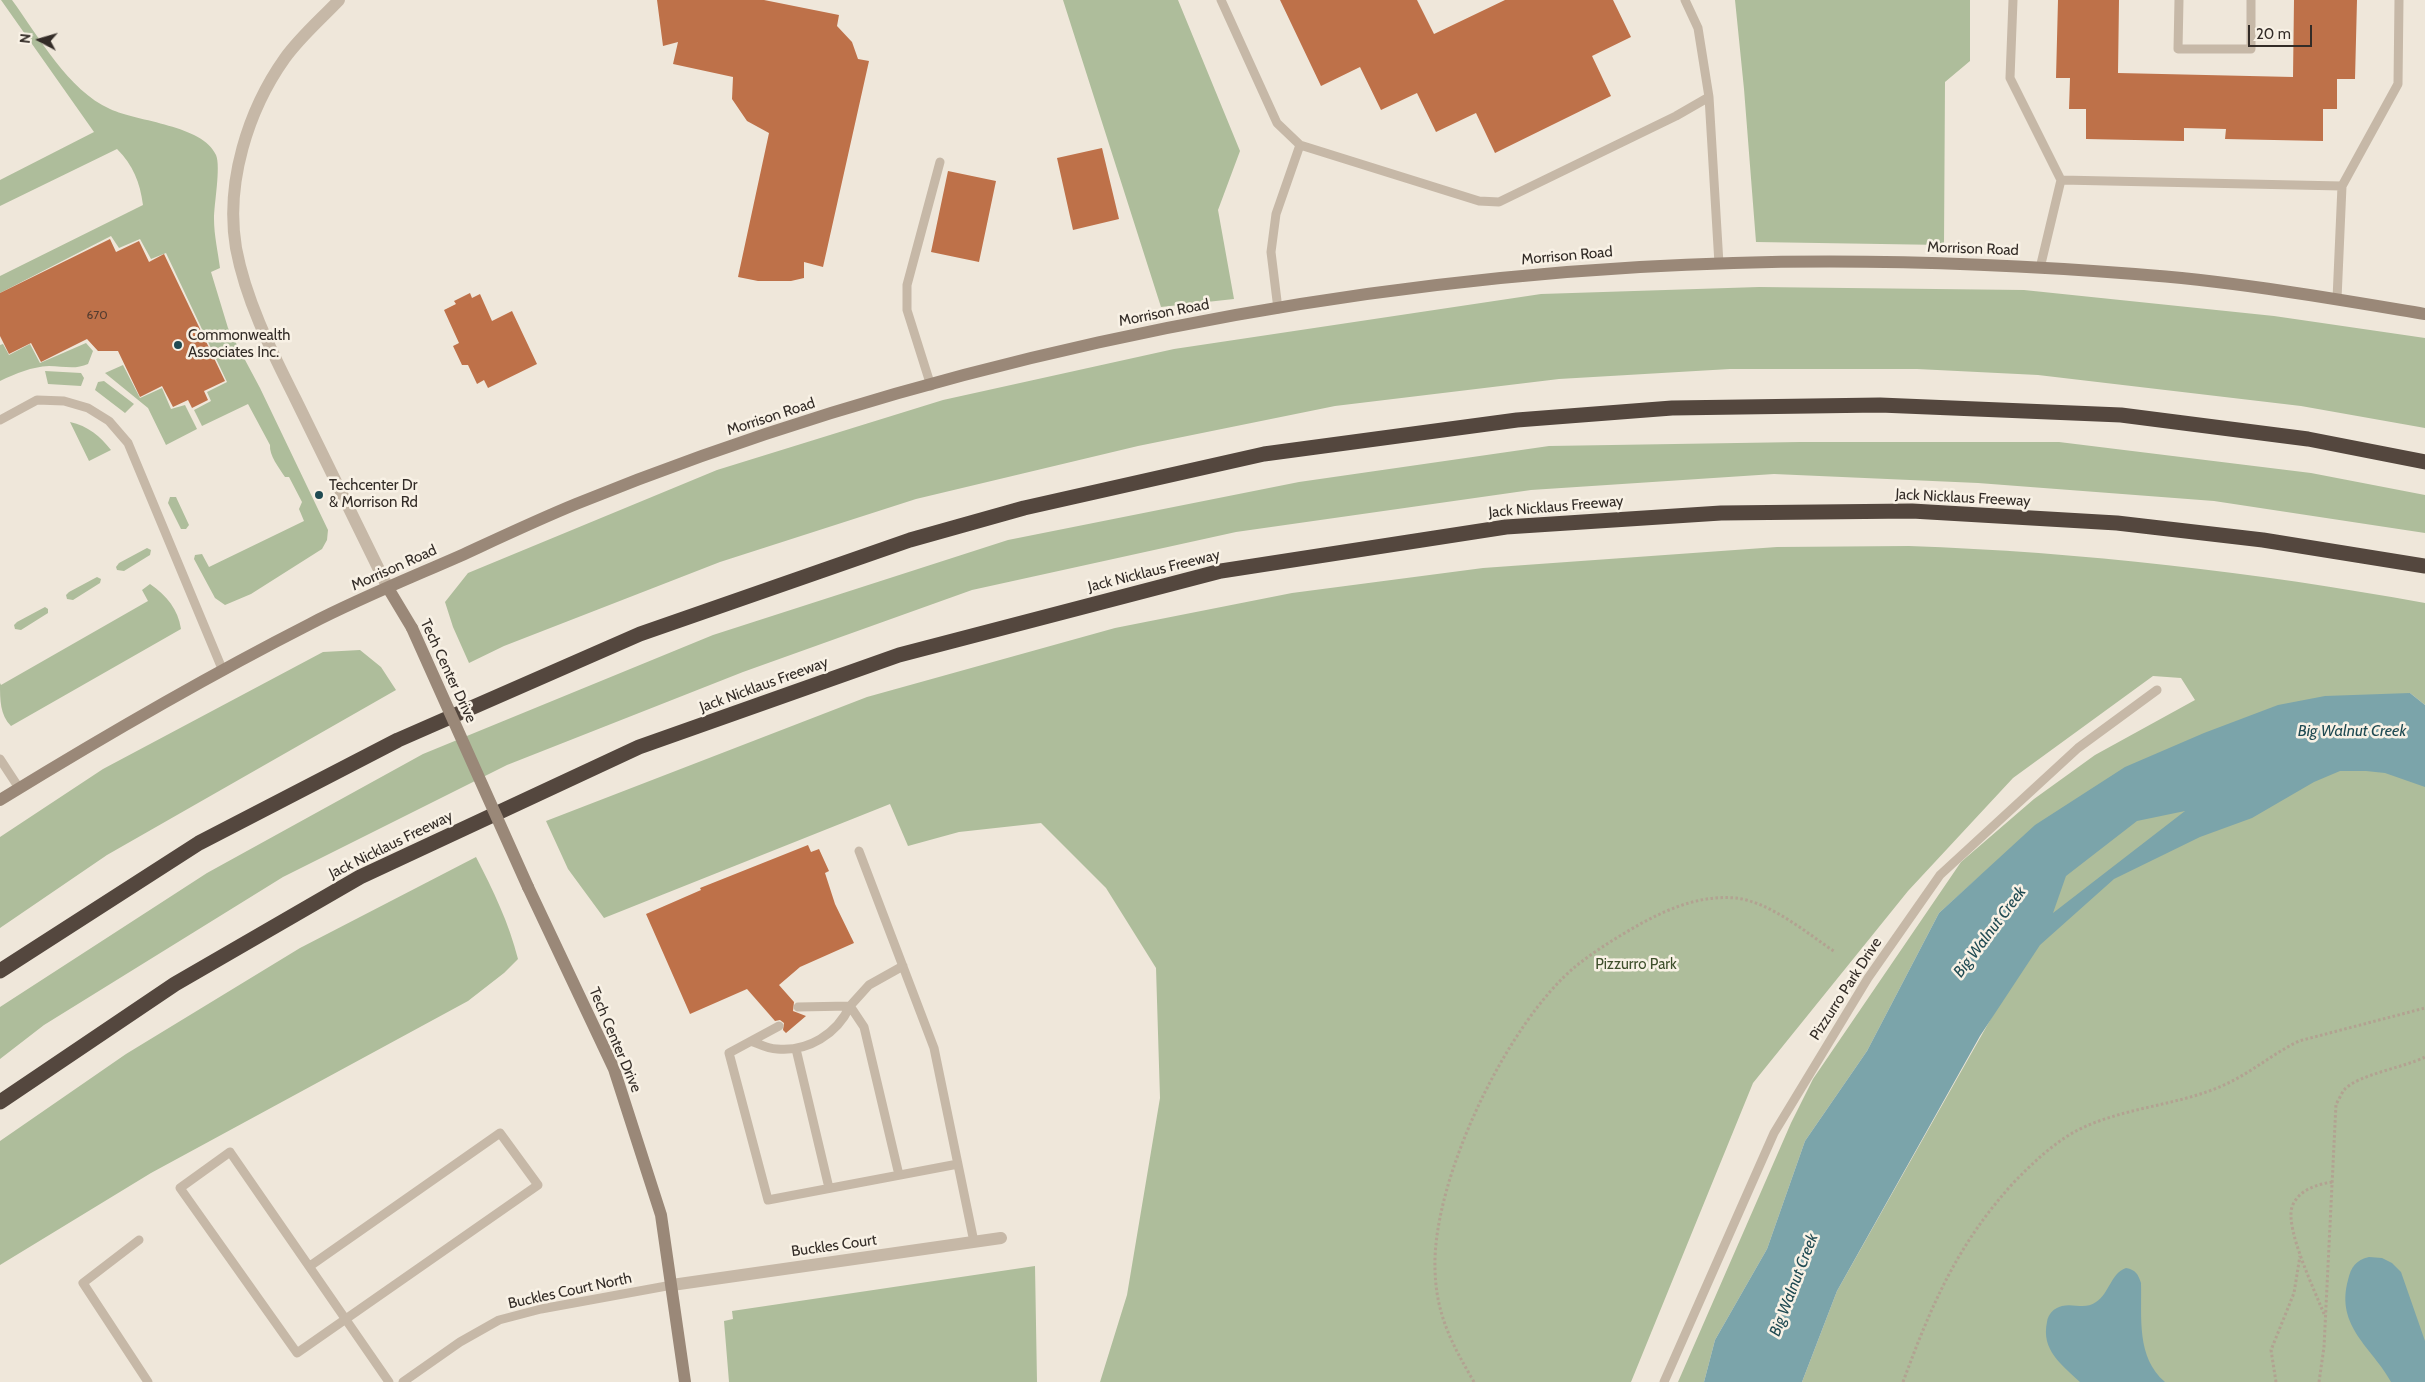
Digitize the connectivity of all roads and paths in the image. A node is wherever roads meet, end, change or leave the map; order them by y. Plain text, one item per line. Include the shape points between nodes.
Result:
1 (339, 0) edge
2 (1221, 0) edge
3 (1685, 0) edge
4 (2013, 0) edge
5 (2179, 0) edge
6 (2251, 0) edge
7 (2399, 0) edge
8 (1709, 97) junction
9 (1300, 145) junction
10 (940, 162) dead end
11 (2061, 180) junction
12 (2342, 186) junction
13 (1719, 264) junction
14 (2040, 268) junction
15 (2337, 299) junction
16 (1278, 309) junction
17 (2425, 314) edge
18 (931, 386) junction
19 (0, 420) edge
20 (2425, 462) edge
21 (2425, 566) edge
22 (388, 588) junction
23 (223, 672) junction
24 (2157, 690) dead end
25 (0, 758) edge
26 (19, 788) junction
27 (0, 800) edge
28 (860, 851) dead end
29 (1835, 952) dead end
30 (903, 966) junction
31 (0, 971) edge
32 (850, 1006) junction
33 (798, 1007) dead end
34 (2425, 1008) edge
35 (779, 1026) dead end
36 (751, 1041) junction
37 (796, 1049) junction
38 (2425, 1057) edge
39 (0, 1102) edge
40 (958, 1164) junction
41 (899, 1175) junction
42 (2333, 1182) junction
43 (829, 1188) junction
44 (1001, 1238) dead end
45 (139, 1240) dead end
46 (974, 1242) junction
47 (2300, 1252) junction
48 (310, 1266) junction
49 (672, 1285) junction
50 (2325, 1317) junction
51 (346, 1319) junction
52 (148, 1382) edge
53 (388, 1382) edge
54 (403, 1382) edge
55 (685, 1382) edge
56 (1474, 1382) edge
57 (1664, 1382) edge
58 (1903, 1382) edge
59 (2276, 1382) edge
60 (2319, 1382) edge

1 - 22 street, Tech Center Drive via 286,58 258,105 242,154 234,197 236,246 246,290 265,336
2 - 9 lane via 1277,123
3 - 8 lane via 1698,28
4 - 11 lane via 2010,78
5 - 6 lane via 2178,50 2251,49
7 - 12 lane via 2398,84
8 - 9 lane via 1499,202 1479,201
8 - 13 lane
9 - 16 lane via 1276,214 1271,252
10 - 18 lane via 907,285 907,310
11 - 12 lane
11 - 14 lane
12 - 15 lane
13 - 14 street, Morrison Road via 1777,261
13 - 16 street, Morrison Road via 1532,275 1371,294
14 - 15 street, Morrison Road via 2139,274
15 - 17 street, Morrison Road
16 - 18 street, Morrison Road via 1186,324 1042,356
18 - 22 street, Morrison Road via 838,412 676,465 572,505
19 - 23 lane via 37,400 64,401 88,408 109,421 128,443
20 - 31 highway via 2308,439 2121,415 1880,405 1672,408 1517,420 1264,454 1024,508 920,537 640,634 398,740 199,843
21 - 39 highway, Jack Nicklaus Freeway via 2263,540 2116,523 1912,511 1721,512 1506,527 1221,571 899,655 640,748 360,877 175,984
22 - 23 street, Morrison Road via 314,622
22 - 49 street, Tech Center Drive, bridge via 412,628 614,1070 661,1214
23 - 26 street, Morrison Road via 83,748
24 - 57 lane, Pizzurro Park Drive via 2078,748 1940,875 1855,995 1774,1133
25 - 26 lane
26 - 27 street, Morrison Road
28 - 30 lane
29 - 56 path via 1754,902 1716,898 1682,903 1625,932 1575,967 1550,994 1512,1044 1481,1100 1453,1170 1436,1237 1437,1296 1444,1327
30 - 32 lane via 869,985
30 - 40 lane via 934,1048
32 - 33 lane
32 - 37 lane via 842,1022 829,1034
32 - 41 lane via 864,1026
34 - 58 path via 2299,1041 2280,1050 2245,1076 2222,1086 2107,1119 2076,1131 2048,1150 1987,1212 1951,1268
35 - 36 lane
36 - 37 lane via 776,1050
36 - 43 lane via 729,1053 768,1200
37 - 43 lane
38 - 42 path via 2408,1066 2374,1074 2344,1090 2336,1104
40 - 41 lane
40 - 46 lane
41 - 43 lane
42 - 47 path via 2311,1187 2292,1206 2291,1220
42 - 50 path
44 - 46 street, Buckles Court
45 - 52 lane via 83,1283
46 - 49 street, Buckles Court
47 - 50 path
47 - 59 path via 2294,1293 2271,1350
48 - 51 lane
48 - 51 lane via 230,1152 180,1188 297,1352
48 - 51 lane via 500,1133 538,1185
49 - 54 lane, Buckles Court North via 499,1320 460,1342
49 - 55 street, Tech Center Drive
50 - 60 path
51 - 53 lane

